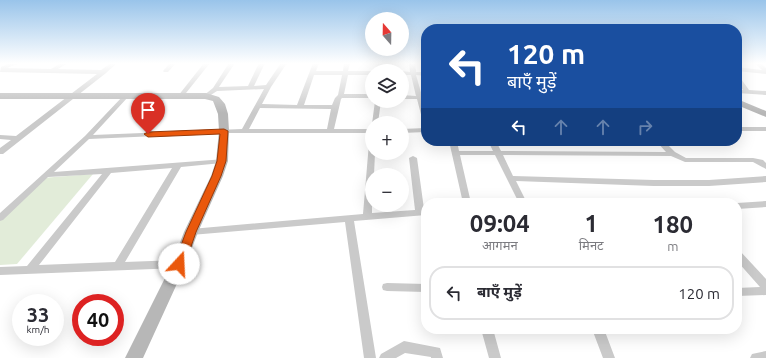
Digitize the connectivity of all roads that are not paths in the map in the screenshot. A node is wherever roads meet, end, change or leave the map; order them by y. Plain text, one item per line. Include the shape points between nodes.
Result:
1 (94, 80) edge
2 (194, 80) edge
3 (220, 80) edge
4 (254, 80) edge
5 (273, 80) edge
6 (310, 80) edge
7 (344, 80) edge
8 (416, 80) edge
9 (742, 84) edge
10 (268, 87) junction
11 (250, 88) junction
12 (742, 91) edge
13 (747, 91) junction
14 (211, 92) junction
15 (766, 92) edge
16 (421, 93) edge
17 (0, 96) edge
18 (73, 96) junction
19 (341, 96) junction
20 (365, 96) edge
21 (125, 97) junction
22 (180, 97) junction
23 (409, 97) edge
24 (421, 98) edge
25 (742, 104) edge
26 (258, 106) junction
27 (300, 106) junction
28 (335, 107) junction
29 (766, 114) edge
30 (742, 129) edge
31 (766, 129) edge
32 (409, 130) edge
33 (421, 130) edge
34 (224, 131) junction
35 (244, 131) junction
36 (330, 131) junction
37 (365, 131) edge
38 (0, 137) edge
39 (87, 137) junction
40 (18, 138) junction
41 (454, 146) edge
42 (495, 146) edge
43 (665, 146) edge
44 (0, 152) edge
45 (498, 152) junction
46 (456, 153) junction
47 (672, 154) junction
48 (413, 158) dead end
49 (371, 160) edge
50 (222, 161) junction
51 (178, 165) junction
52 (766, 167) edge
53 (109, 171) junction
54 (46, 175) junction
55 (510, 178) junction
56 (766, 179) edge
57 (466, 198) edge
58 (520, 198) edge
59 (421, 201) edge
60 (766, 204) edge
61 (742, 206) edge
62 (421, 212) edge
63 (367, 216) junction
64 (0, 218) edge
65 (349, 220) junction
66 (191, 232) junction
67 (742, 260) edge
68 (179, 264) junction
69 (118, 266) junction
70 (30, 270) junction
71 (0, 271) edge
72 (766, 286) edge
73 (387, 287) dead end
74 (421, 288) edge
75 (766, 291) edge
76 (742, 292) edge
77 (488, 334) edge
78 (600, 334) edge
79 (766, 357) edge
80 (134, 358) edge
81 (370, 358) edge
82 (385, 358) edge
83 (437, 358) edge
84 (495, 358) edge
85 (609, 358) edge
86 (756, 358) edge

1 - 18 street
2 - 22 street
3 - 14 street
4 - 11 street
5 - 10 street
6 - 27 street
7 - 19 street
8 - 16 street
9 - 13 street
10 - 11 street
10 - 26 street
11 - 14 street
12 - 13 street
13 - 15 street
14 - 22 street
14 - 34 street via 220,104
17 - 18 street
18 - 21 street
18 - 40 street
19 - 20 street
19 - 28 street
21 - 22 street
21 - 39 street
23 - 24 street
25 - 29 street
26 - 27 street
26 - 35 street
27 - 28 street
28 - 36 street
30 - 31 street
32 - 33 street
34 - 35 street
34 - 39 street
34 - 50 street
35 - 36 street
36 - 37 street
38 - 40 street
39 - 54 street
40 - 44 street
41 - 46 street
42 - 45 street
43 - 47 street
45 - 46 street
45 - 47 street
45 - 55 street
46 - 57 street
47 - 52 street via 685,160 757,160
48 - 59 street
49 - 63 street
50 - 51 street
50 - 66 street
51 - 53 street
51 - 69 street
53 - 54 street
53 - 70 street
54 - 64 street
55 - 56 street via 654,183
55 - 58 street
60 - 61 street
62 - 63 street
63 - 65 street
65 - 66 street
65 - 81 street
66 - 68 street
67 - 72 street
68 - 69 street
68 - 80 street
69 - 70 street
70 - 71 street
73 - 74 street
75 - 76 street
77 - 84 street
78 - 85 street
79 - 86 street
82 - 83 street via 404,347 436,352

